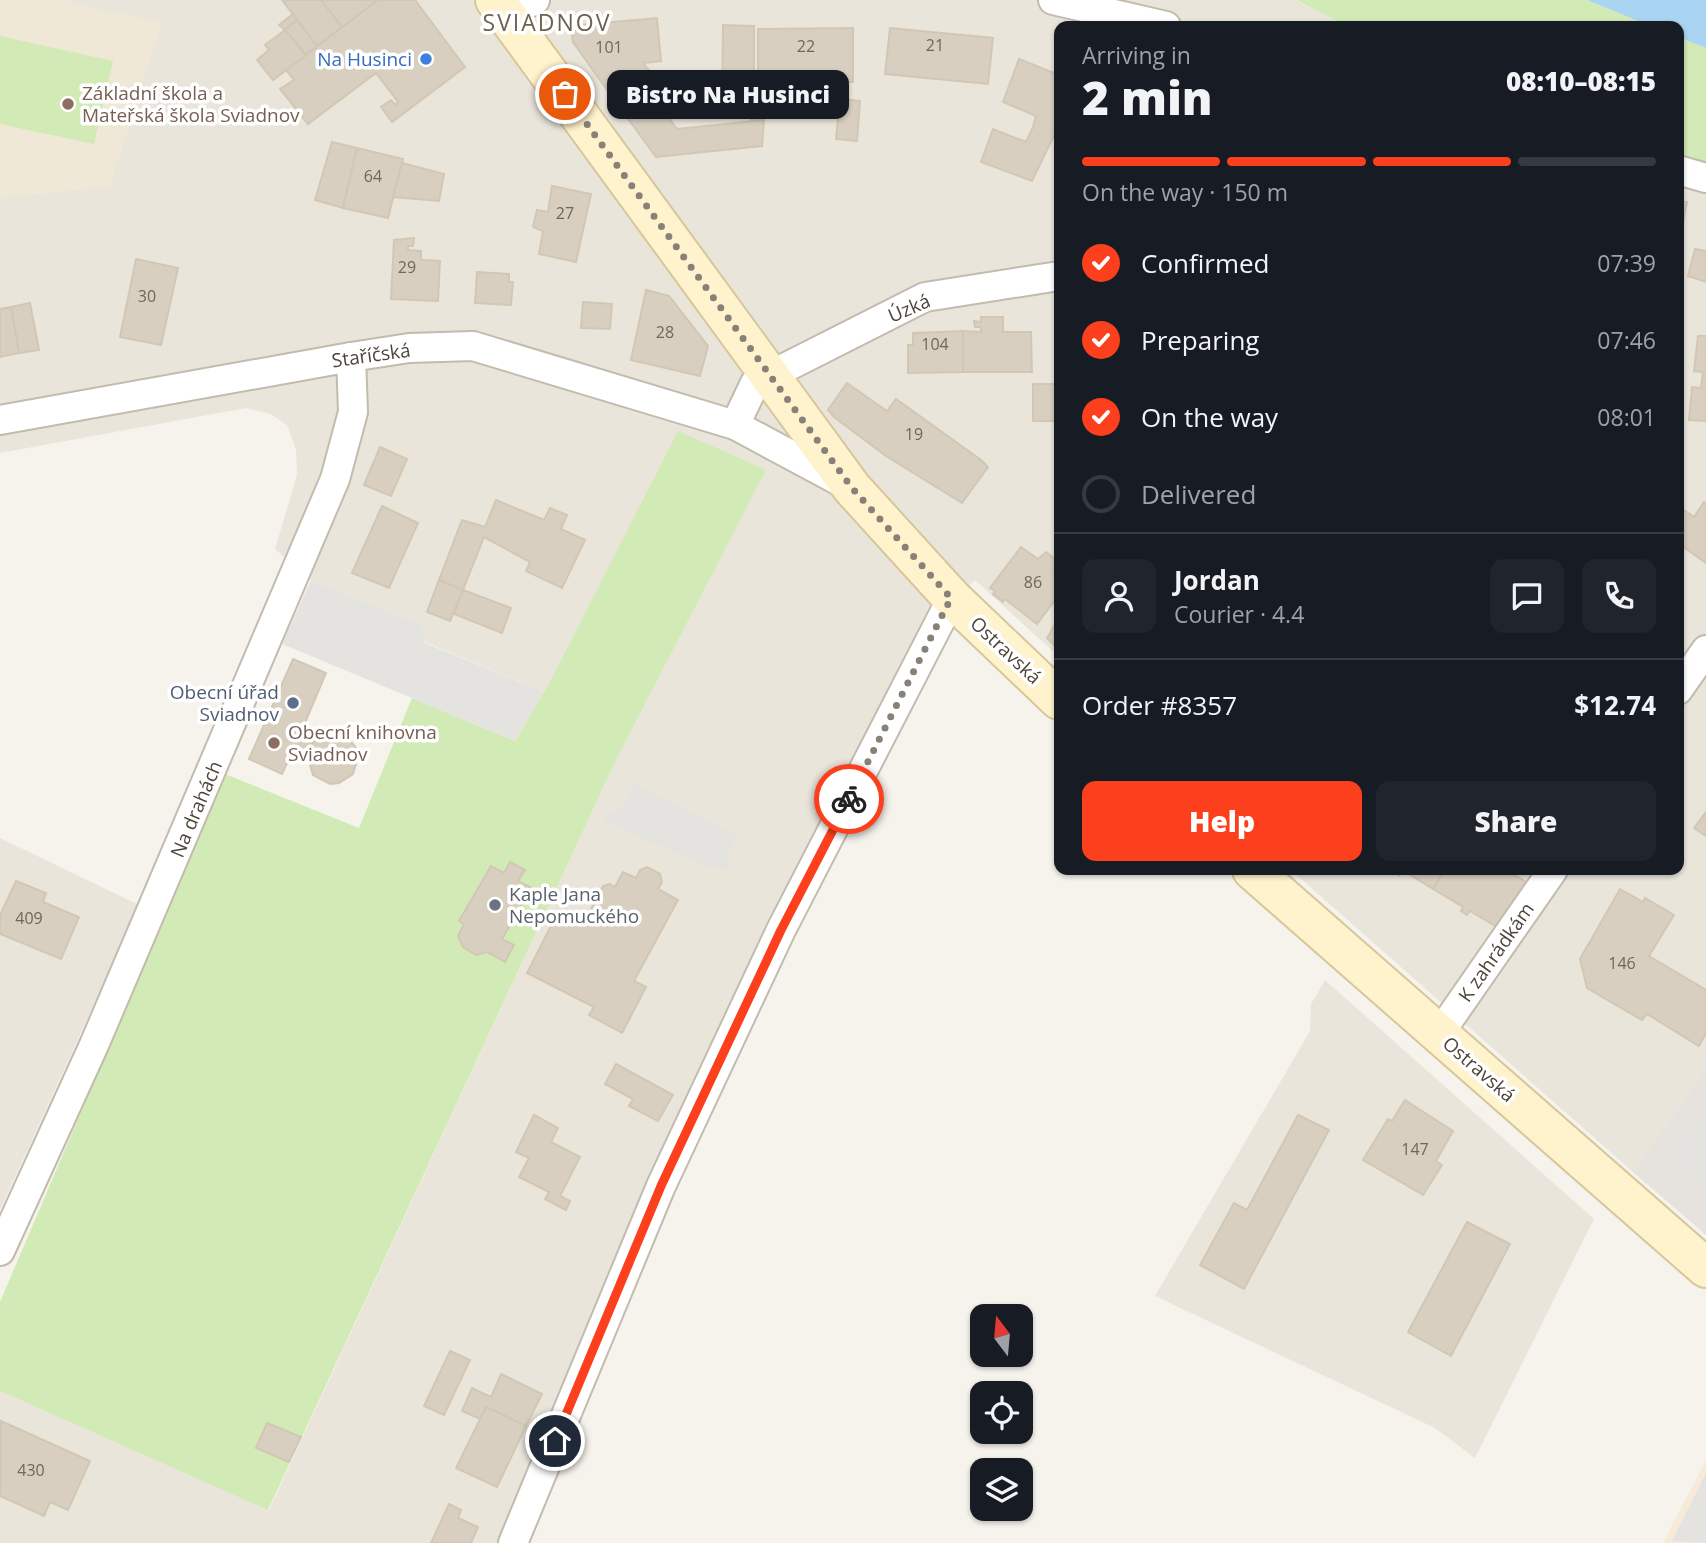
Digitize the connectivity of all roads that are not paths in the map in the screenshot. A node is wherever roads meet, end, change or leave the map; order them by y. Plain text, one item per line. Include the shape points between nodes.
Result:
1 (1053, 0) edge
2 (512, 5) edge
3 (1144, 21) edge
4 (1684, 172) edge
5 (1706, 178) edge
6 (1054, 277) edge
7 (351, 356) junction
8 (771, 375) junction
9 (0, 420) edge
10 (735, 425) junction
11 (852, 488) junction
12 (951, 598) junction
13 (1706, 650) edge
14 (1684, 681) edge
15 (1054, 694) edge
16 (1258, 875) edge
17 (1550, 875) edge
18 (1439, 1034) junction
19 (0, 1251) edge
20 (1706, 1268) edge
21 (513, 1543) edge

1 - 3 street
2 - 8 street, Ostravská
4 - 5 street
6 - 8 street, Úzká via 925,298
7 - 9 street, Staříčská
7 - 10 street, Staříčská via 473,346
7 - 19 street, Na drahách via 353,412 335,480 99,1035
8 - 10 street via 755,383
8 - 11 street, Ostravská
10 - 11 street, Staříčská
11 - 12 street, Ostravská
12 - 15 street, Ostravská
12 - 21 street via 781,930 661,1186
13 - 14 street
16 - 18 street, Ostravská
17 - 18 street, K zahrádkám
18 - 20 street, Ostravská

